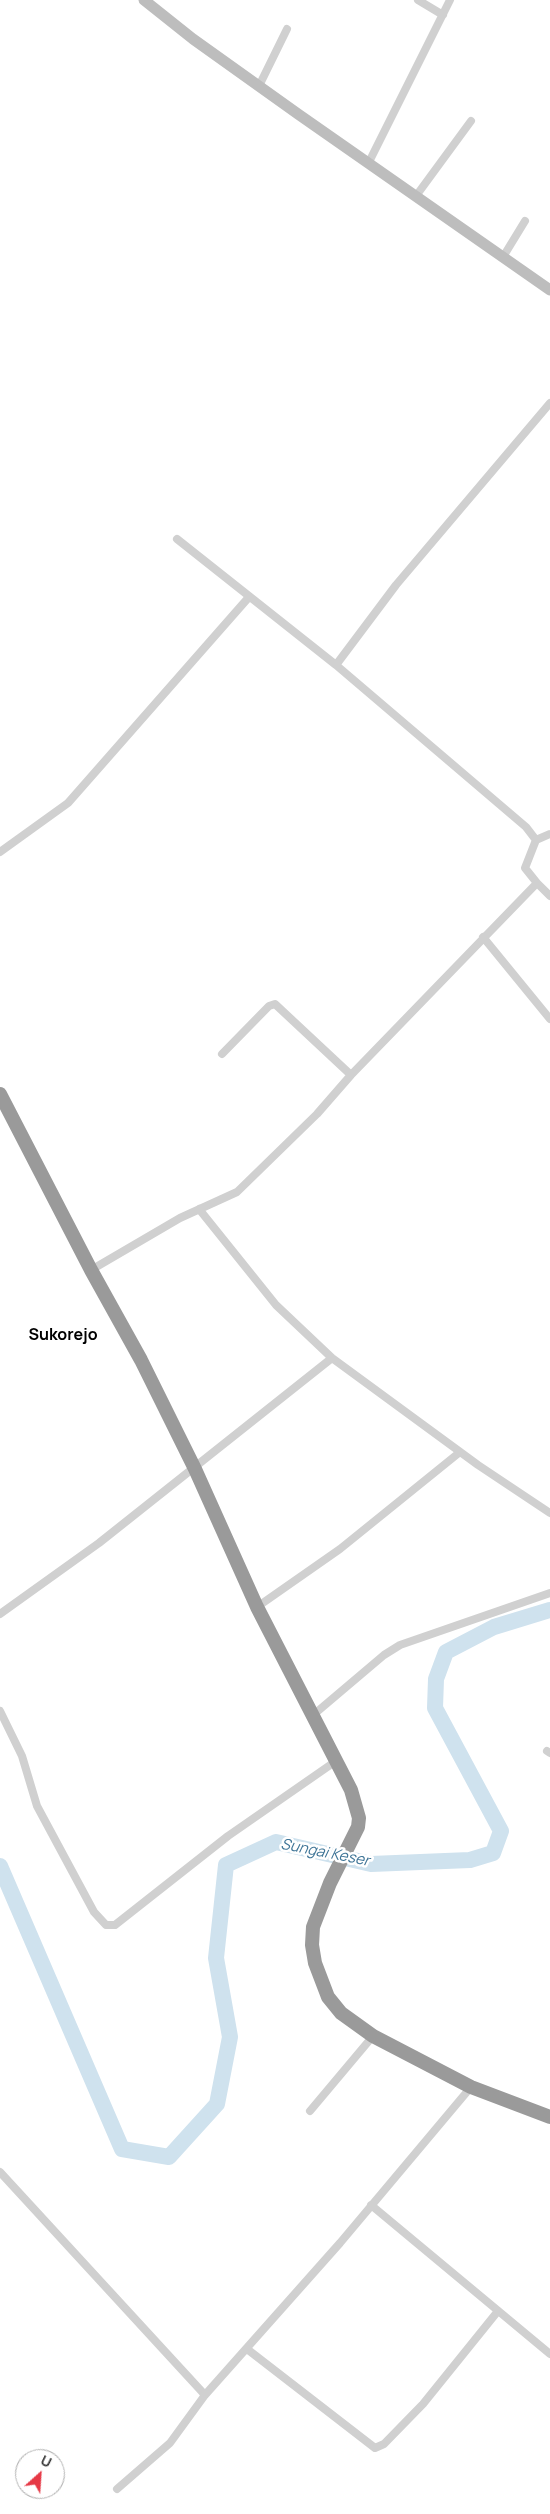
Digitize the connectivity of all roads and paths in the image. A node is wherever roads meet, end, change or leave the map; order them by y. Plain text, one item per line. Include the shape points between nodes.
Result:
1 (145, 0) edge
2 (418, 0) edge
3 (450, 0) edge
4 (443, 15) junction
5 (287, 29) dead end
6 (259, 86) junction
7 (471, 121) dead end
8 (369, 162) junction
9 (416, 196) junction
10 (525, 221) dead end
11 (503, 257) junction
12 (550, 290) edge
13 (550, 403) edge
14 (177, 539) dead end
15 (249, 597) junction
16 (336, 664) junction
17 (550, 834) edge
18 (536, 840) junction
19 (0, 852) edge
20 (536, 883) junction
21 (550, 896) edge
22 (483, 937) junction
23 (550, 1019) edge
24 (222, 1054) dead end
25 (351, 1075) junction
26 (0, 1094) edge
27 (199, 1209) junction
28 (91, 1270) junction
29 (332, 1358) junction
30 (460, 1452) junction
31 (195, 1469) junction
32 (550, 1513) edge
33 (550, 1593) edge
34 (257, 1607) junction
35 (0, 1614) edge
36 (0, 1711) edge
37 (312, 1716) junction
38 (336, 1761) junction
39 (373, 2036) junction
40 (471, 2087) junction
41 (310, 2111) dead end
42 (550, 2117) edge
43 (0, 2172) edge
44 (371, 2205) junction
45 (498, 2311) junction
46 (550, 2343) edge
47 (248, 2349) junction
48 (547, 2352) edge
49 (205, 2395) junction
50 (117, 2489) dead end

1 - 6 street
2 - 4 street
3 - 4 street
4 - 8 street
5 - 6 street
6 - 8 street
7 - 9 street
8 - 9 street
9 - 11 street
10 - 11 street
11 - 12 street
13 - 16 street via 396,585
14 - 15 street
15 - 16 street
15 - 19 street via 68,802
16 - 18 street via 526,826
17 - 18 street
18 - 20 street via 525,868
20 - 21 street
20 - 22 street
22 - 23 street
22 - 25 street
24 - 25 street via 268,1006 275,1004
25 - 27 street via 317,1114 237,1192
26 - 28 highway
27 - 28 street
27 - 29 street via 276,1305
28 - 31 highway via 141,1360
29 - 30 street
29 - 31 street
30 - 32 street
30 - 34 street via 340,1550
31 - 34 highway
31 - 35 street
33 - 37 street via 400,1645
34 - 37 highway
36 - 38 street via 22,1756 41,1814 94,1912 106,1925 115,1925 228,1836
37 - 38 highway
38 - 39 highway via 351,1790 359,1818 358,1827 330,1883 313,1927 312,1945 315,1963 333,2005
39 - 40 highway
39 - 41 street
40 - 42 highway
40 - 44 street
43 - 49 street
44 - 45 street
44 - 47 street
45 - 47 street via 423,2404 384,2444 375,2448
45 - 48 street
46 - 48 street
47 - 49 street
49 - 50 street via 170,2444

